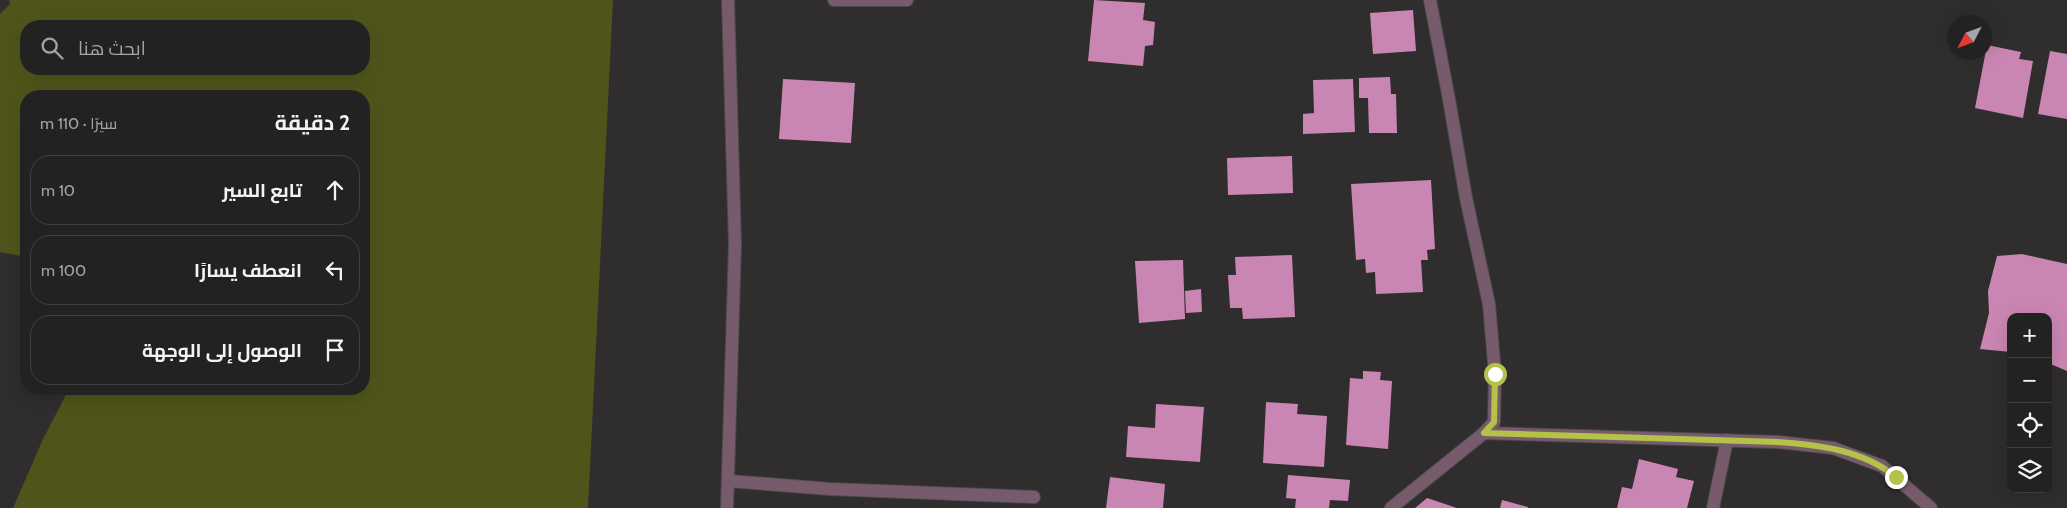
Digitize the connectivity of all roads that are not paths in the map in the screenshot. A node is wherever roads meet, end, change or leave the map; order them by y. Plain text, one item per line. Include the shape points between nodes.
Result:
1 (728, 0) edge
2 (834, 0) edge
3 (907, 0) edge
4 (1430, 0) edge
5 (1484, 433) junction
6 (1727, 440) junction
7 (729, 481) junction
8 (1034, 497) dead end
9 (727, 508) edge
10 (1391, 508) edge
11 (1713, 508) edge
12 (1930, 508) edge

1 - 7 street via 734,244
2 - 3 street
4 - 5 street via 1489,304 1495,374 1494,422
5 - 6 street
5 - 10 street
6 - 11 street
6 - 12 street via 1817,445 1849,453 1882,466
7 - 8 street via 830,489
7 - 9 street

